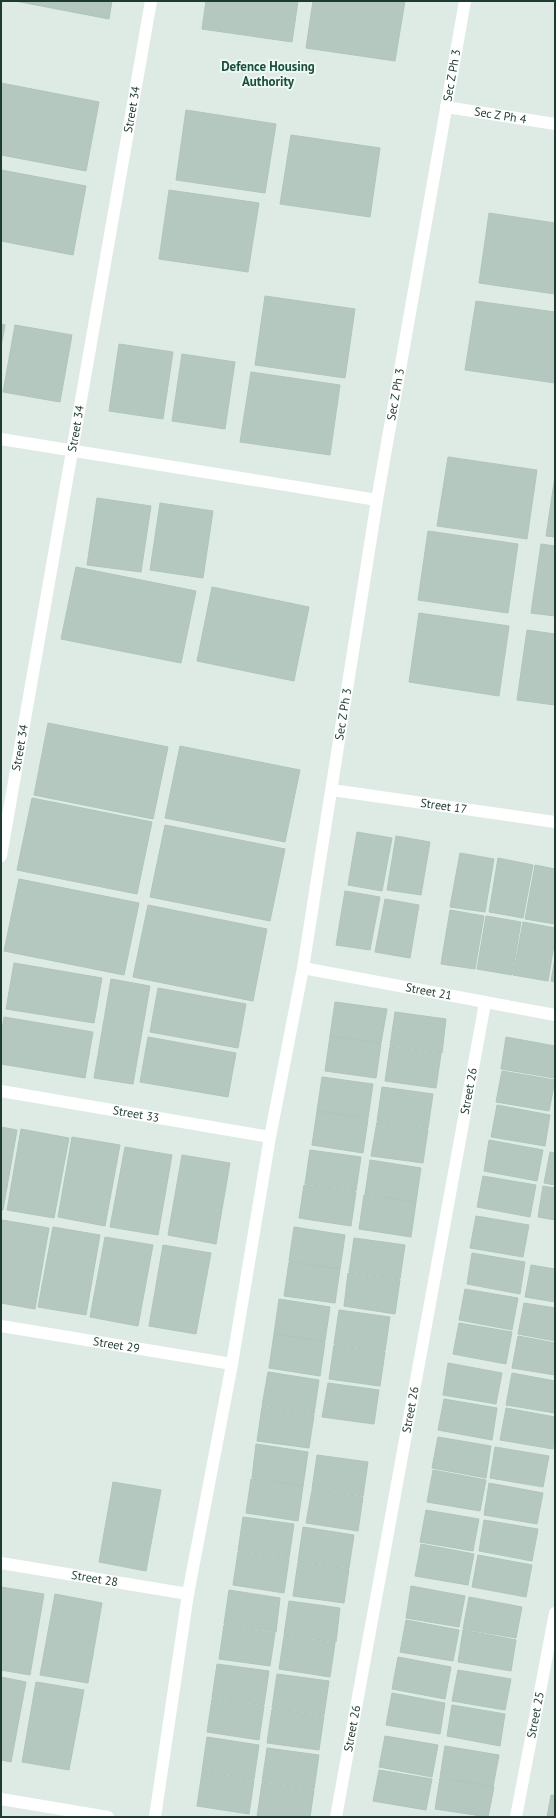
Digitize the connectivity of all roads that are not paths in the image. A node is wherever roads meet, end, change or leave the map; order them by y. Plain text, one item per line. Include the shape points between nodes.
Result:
1 (151, 1) edge
2 (465, 1) edge
3 (446, 107) junction
4 (555, 124) edge
5 (1, 439) edge
6 (71, 451) junction
7 (377, 500) junction
8 (332, 790) junction
9 (555, 822) edge
10 (1, 856) edge
11 (303, 968) junction
12 (484, 1003) junction
13 (555, 1015) edge
14 (1, 1091) edge
15 (270, 1137) junction
16 (1, 1326) edge
17 (232, 1364) junction
18 (1, 1563) edge
19 (188, 1594) junction
20 (555, 1613) edge
21 (1, 1799) edge
22 (108, 1817) edge
23 (155, 1817) edge
24 (336, 1817) edge
25 (516, 1817) edge

1 - 6 street, Street 34
2 - 3 street, Sec Z Ph 3
3 - 4 street, Sec Z Ph 4
3 - 7 street, Sec Z Ph 3
5 - 6 street
6 - 7 street
6 - 10 street, Street 34
7 - 8 street, Sec Z Ph 3
8 - 9 street, Street 17
8 - 11 street, Sec Z Ph 3
11 - 12 street, Street 21
11 - 15 street, Sec Z Ph 3
12 - 13 street, Street 21
12 - 24 street, Street 26
14 - 15 street, Street 33
15 - 17 street, Sec Z Ph 3
16 - 17 street, Street 29
17 - 19 street, Sec Z Ph 3
18 - 19 street, Street 28
19 - 23 street, Sec Z Ph 3
20 - 25 street, Street 25
21 - 22 street

